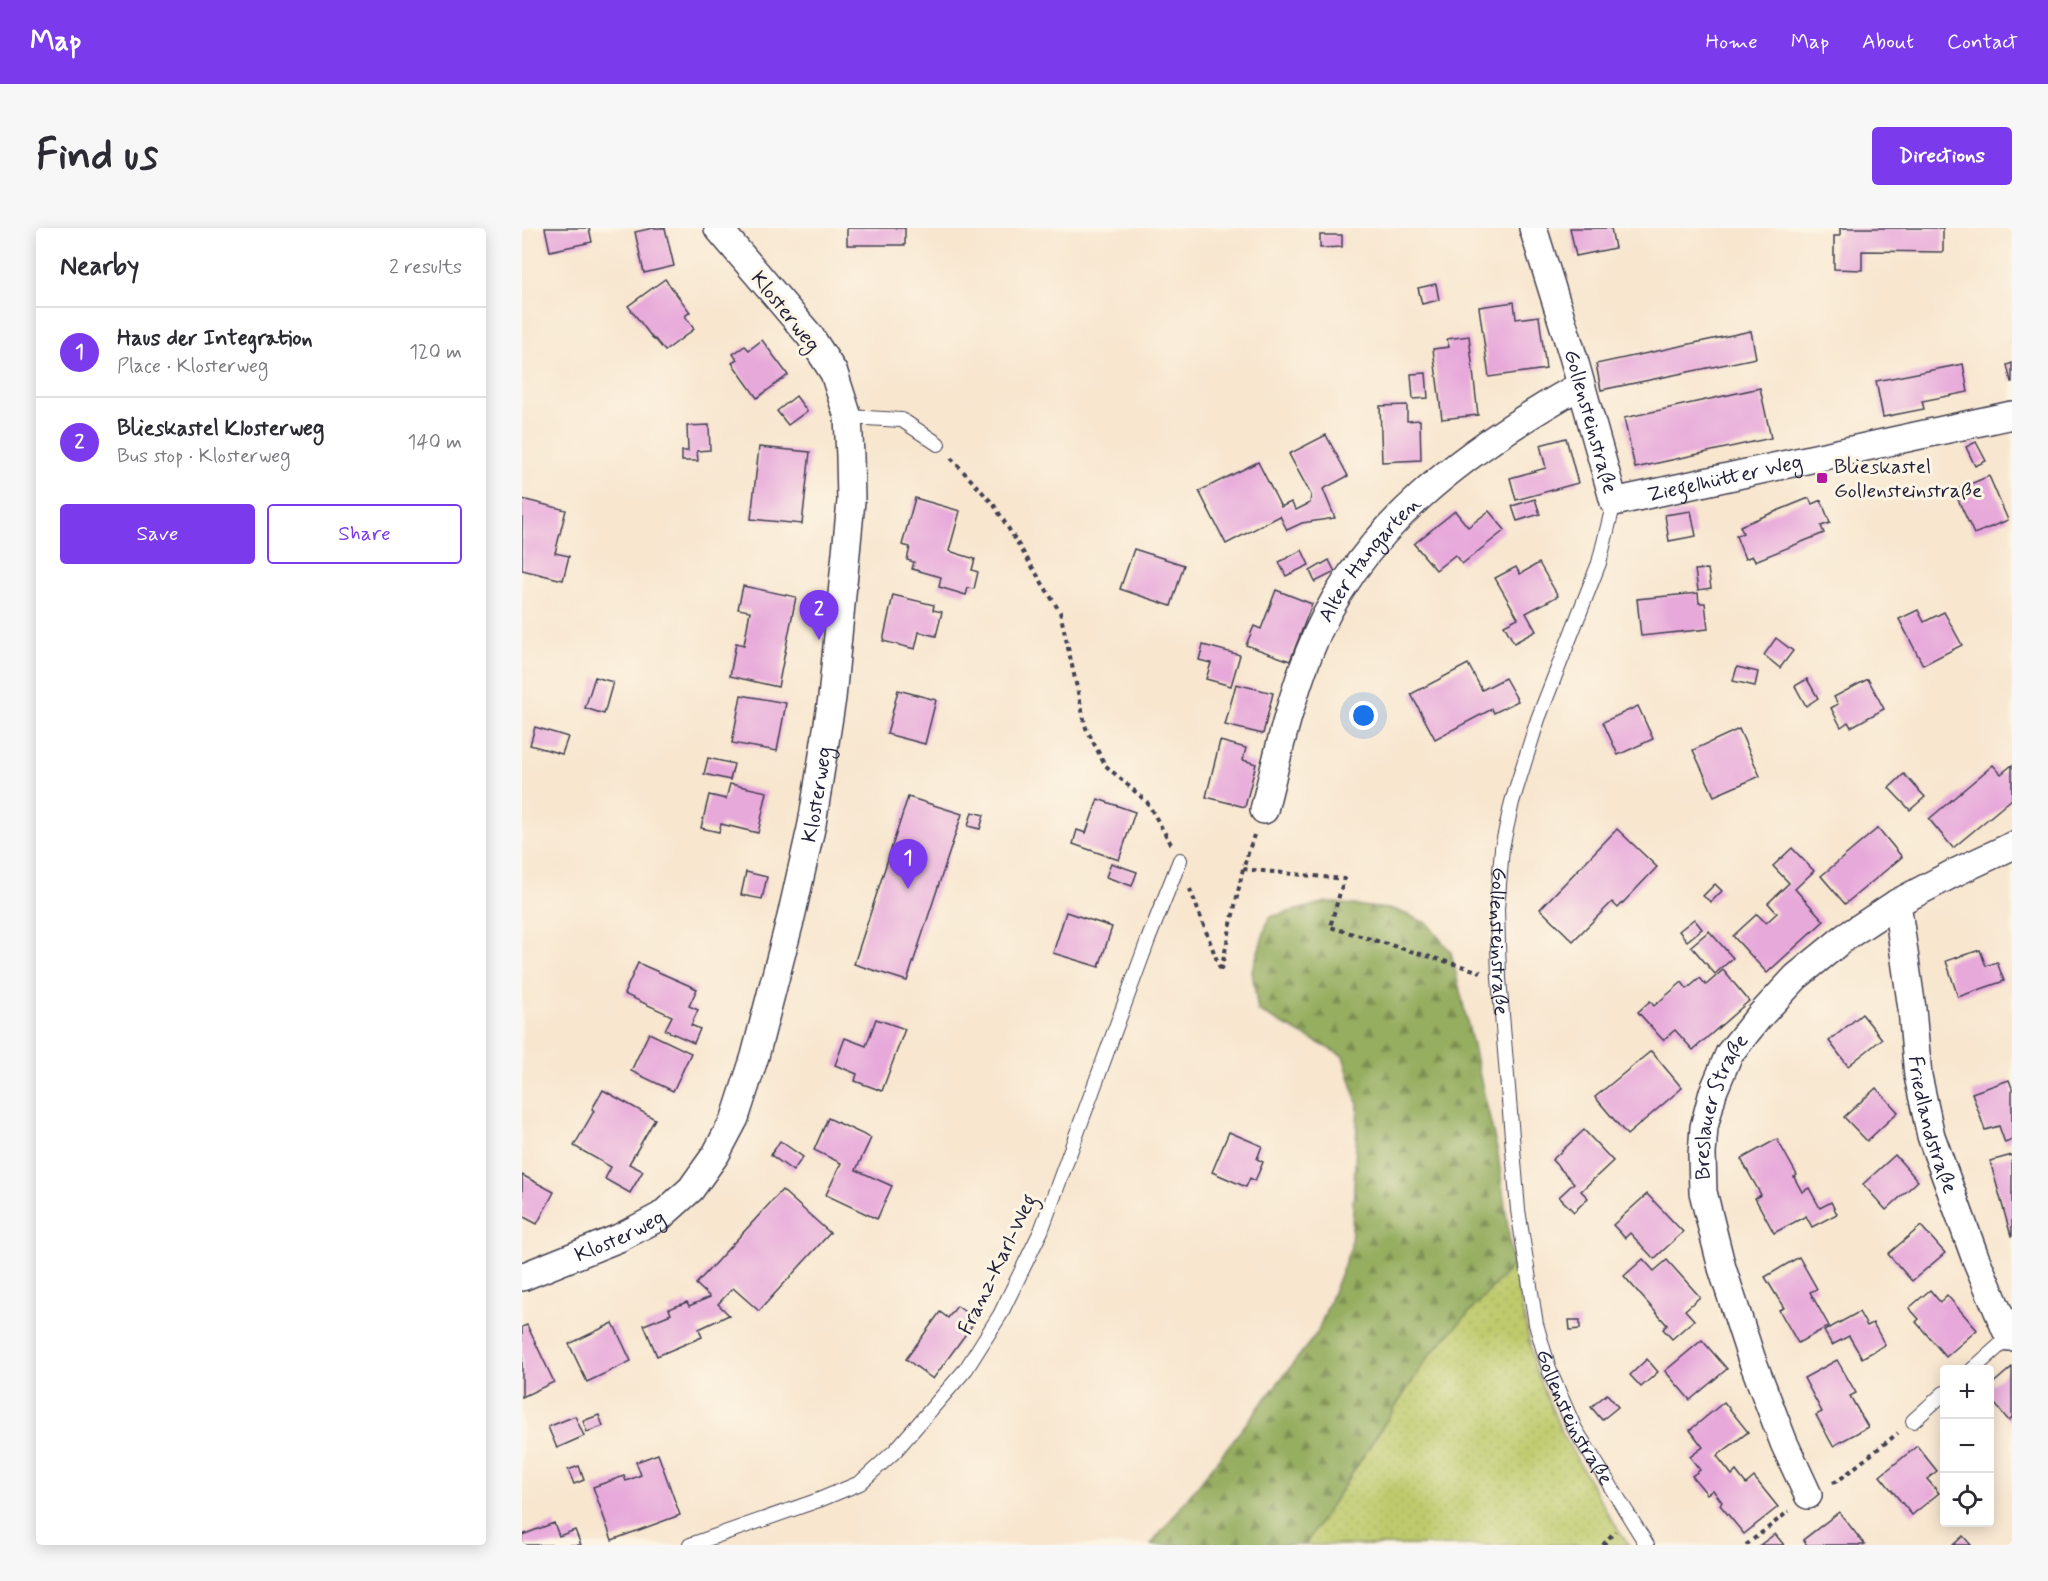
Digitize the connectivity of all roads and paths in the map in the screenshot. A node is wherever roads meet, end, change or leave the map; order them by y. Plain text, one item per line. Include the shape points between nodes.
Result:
1 (718, 228) edge
2 (1533, 228) edge
3 (1581, 385) junction
4 (2012, 415) edge
5 (848, 417) junction
6 (938, 444) joint
7 (1614, 502) junction
8 (1264, 810) joint
9 (2012, 846) edge
10 (1180, 860) junction
11 (1243, 869) junction
12 (1897, 903) junction
13 (1498, 978) junction
14 (522, 1277) edge
15 (2009, 1337) joint
16 (1978, 1365) edge
17 (1940, 1397) edge
18 (1913, 1421) joint
19 (1808, 1495) junction
20 (690, 1545) edge
21 (1647, 1545) edge
22 (1746, 1545) edge

1 - 5 street, Klosterweg via 810,336 834,373
2 - 3 street, Gollensteinstraße
3 - 7 street, Gollensteinstraße
3 - 8 street, Alter Hangarten via 1478,448 1424,491 1353,571 1310,651
4 - 7 street, Ziegelhütter Weg
5 - 6 lane via 902,420
5 - 14 street, Klosterweg via 850,501 832,698 791,917 735,1118 691,1189 661,1216 619,1238
6 - 10 path via 994,505 1060,612 1086,728 1105,765 1147,802
7 - 13 lane, Gollensteinstraße via 1599,563 1538,719 1512,802 1502,849 1498,899
8 - 11 path
9 - 12 street, Breslauer Straße
10 - 11 path via 1221,971
10 - 20 lane, Franz-Karl-Weg via 1041,1231 1000,1315 966,1369 895,1451 860,1483
11 - 13 path via 1344,879 1330,927
12 - 15 street, Friedlandstraße via 1918,1076 1931,1136
12 - 19 street, Breslauer Straße via 1844,938 1796,977 1758,1018 1729,1054 1704,1127 1703,1192 1722,1268 1751,1357
13 - 21 lane, Gollensteinstraße via 1518,1210 1536,1324 1550,1372 1575,1429
15 - 16 lane
17 - 18 lane
18 - 19 path via 1839,1480
19 - 22 path

